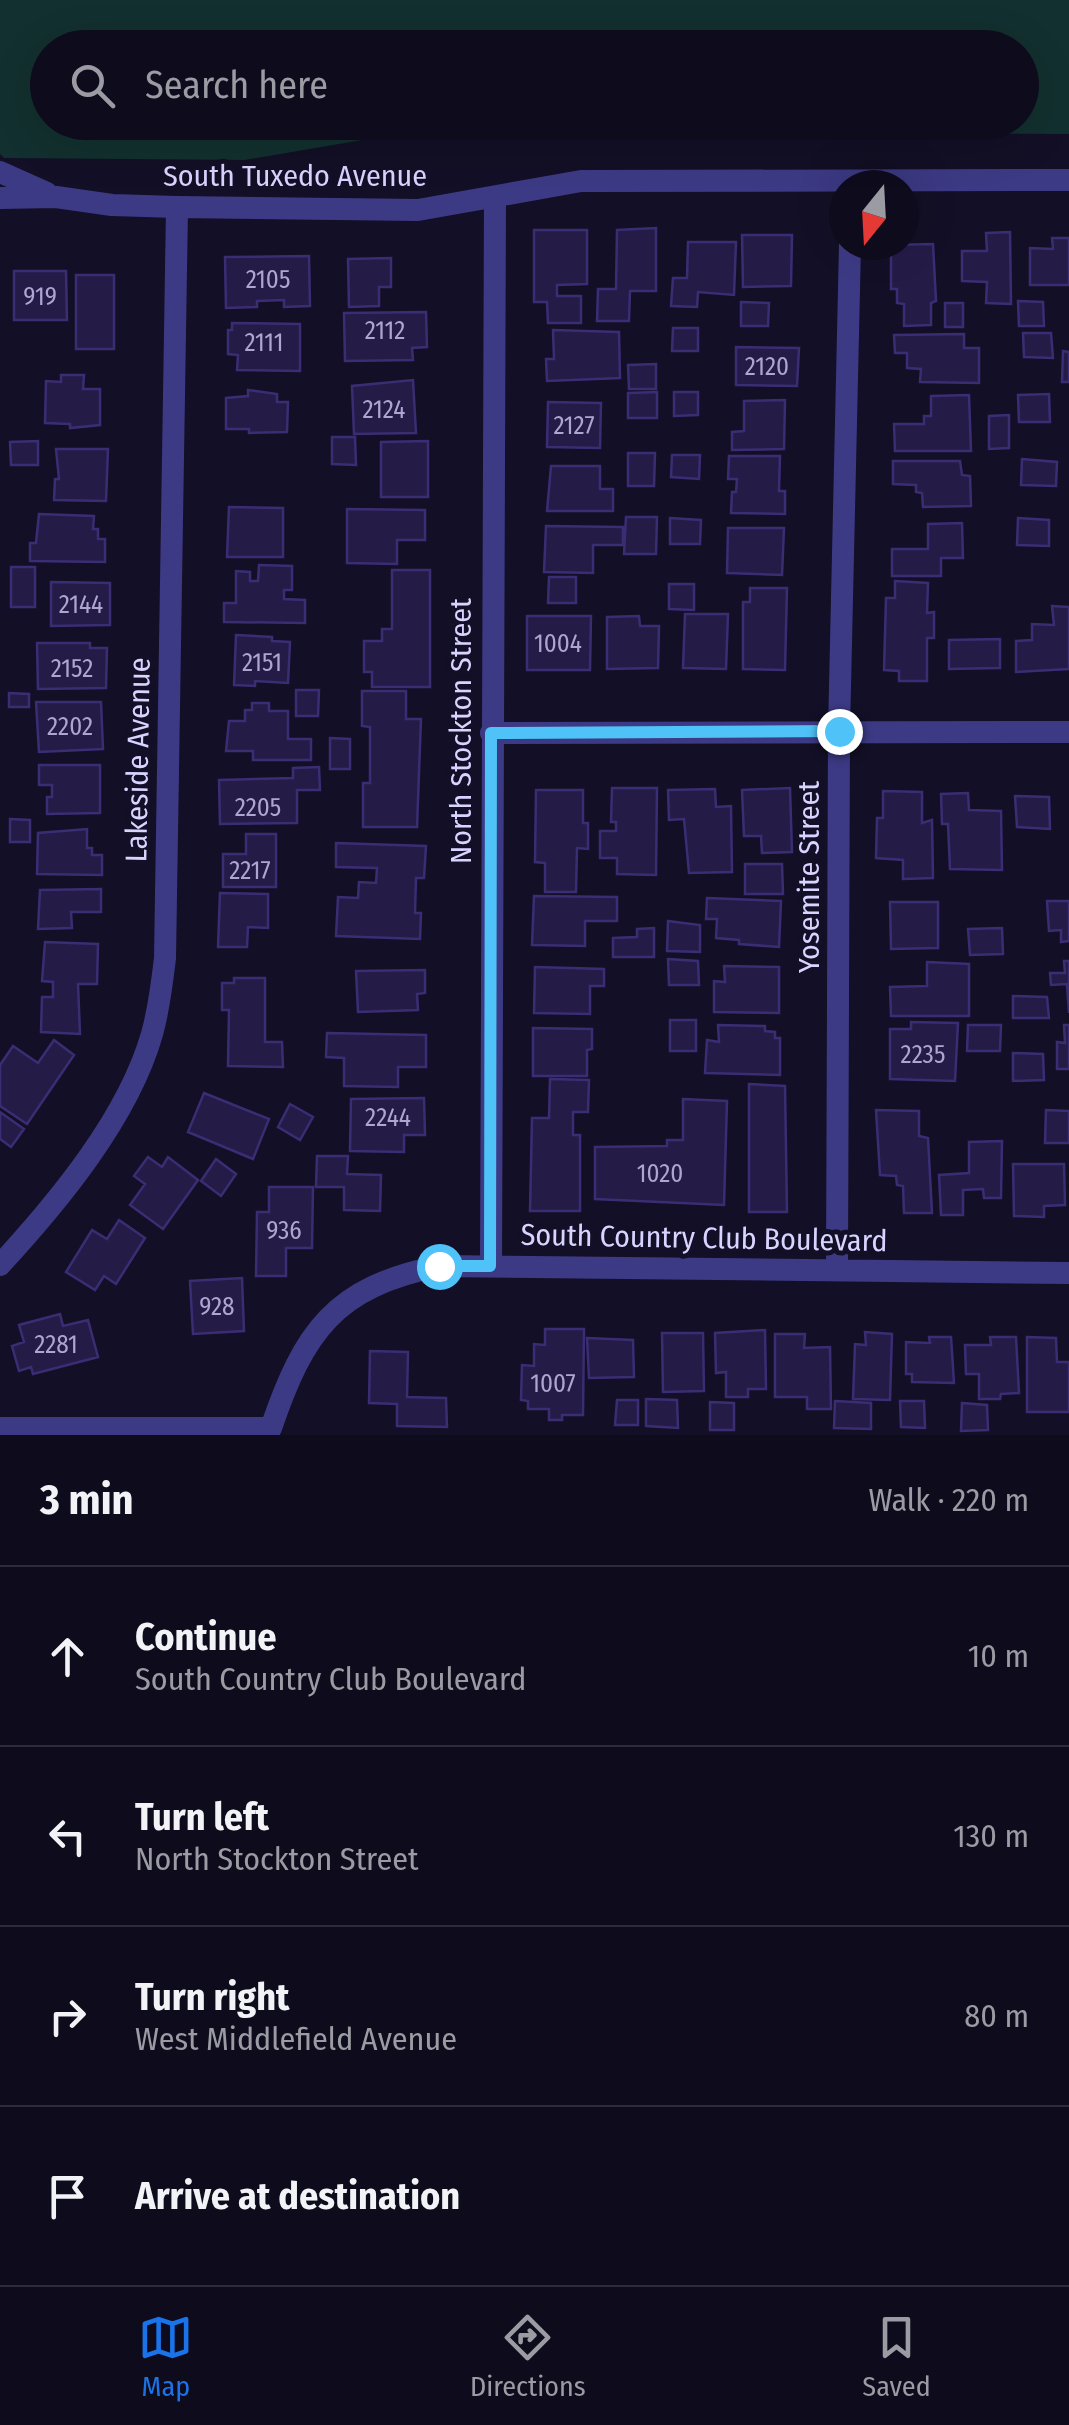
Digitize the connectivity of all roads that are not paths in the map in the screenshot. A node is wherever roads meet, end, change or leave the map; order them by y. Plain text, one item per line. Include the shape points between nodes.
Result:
1 (0, 172) edge
2 (1069, 180) edge
3 (919, 182) edge
4 (829, 183) edge
5 (56, 196) junction
6 (494, 196) junction
7 (0, 198) edge
8 (177, 208) junction
9 (850, 260) edge
10 (839, 731) junction
11 (1069, 732) edge
12 (491, 733) junction
13 (0, 1265) edge
14 (490, 1266) junction
15 (837, 1269) junction
16 (1069, 1273) edge
17 (0, 1428) edge
18 (272, 1431) edge

1 - 5 street
2 - 3 street, South Tuxedo Avenue
4 - 6 street, South Tuxedo Avenue via 582,182
5 - 7 street, South Tuxedo Avenue
5 - 8 street, South Tuxedo Avenue
6 - 8 street, South Tuxedo Avenue via 418,210
6 - 12 street, North Stockton Street
8 - 13 street, Lakeside Avenue via 160,1004 139,1070 99,1141
9 - 10 street, Yosemite Street
10 - 11 street
10 - 12 street
10 - 15 street, Yosemite Street
12 - 14 street, North Stockton Street
14 - 15 street, South Country Club Boulevard
14 - 18 street, South Country Club Boulevard via 439,1266 365,1288 309,1342
15 - 16 street, South Country Club Boulevard
17 - 18 street, South Country Club Boulevard

